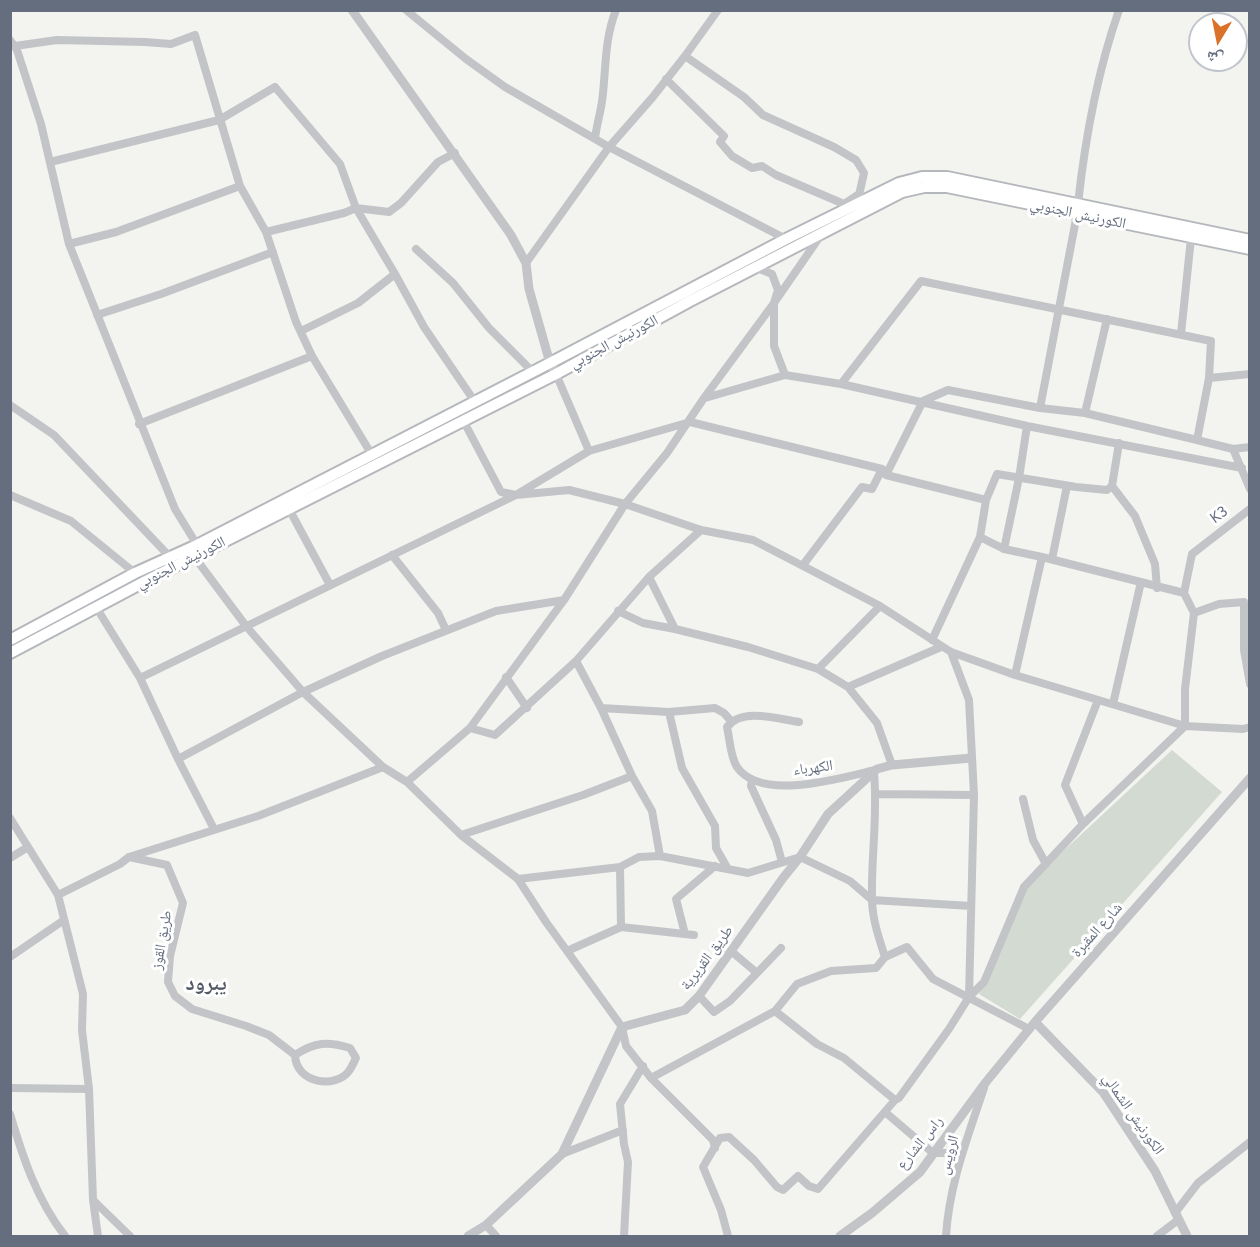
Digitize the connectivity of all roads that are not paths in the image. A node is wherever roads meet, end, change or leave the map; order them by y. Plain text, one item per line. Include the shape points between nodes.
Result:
1 (352, 10) edge
2 (406, 10) edge
3 (616, 10) edge
4 (718, 10) edge
5 (1119, 10) edge
6 (13, 43) edge
7 (685, 56) junction
8 (666, 79) junction
9 (219, 120) junction
10 (595, 138) junction
11 (609, 147) junction
12 (455, 153) junction
13 (50, 162) junction
14 (240, 186) junction
15 (858, 199) junction
16 (356, 208) junction
17 (1077, 209) junction
18 (266, 232) junction
19 (821, 234) junction
20 (1191, 238) junction
21 (786, 239) junction
22 (1250, 240) edge
23 (69, 244) junction
24 (416, 249) dead end
25 (1250, 249) edge
26 (273, 252) junction
27 (526, 263) junction
28 (758, 268) junction
29 (395, 274) junction
30 (774, 303) junction
31 (1060, 309) junction
32 (97, 315) junction
33 (1107, 319) junction
34 (301, 331) junction
35 (1181, 334) junction
36 (312, 356) junction
37 (549, 363) junction
38 (533, 372) junction
39 (556, 374) junction
40 (1250, 374) edge
41 (785, 375) junction
42 (1209, 378) junction
43 (841, 384) junction
44 (704, 398) junction
45 (923, 401) junction
46 (475, 402) junction
47 (10, 405) edge
48 (1040, 408) junction
49 (1085, 413) junction
50 (463, 420) junction
51 (690, 422) junction
52 (140, 424) junction
53 (1027, 426) junction
54 (1197, 440) junction
55 (1119, 443) junction
56 (1250, 447) edge
57 (1233, 449) junction
58 (590, 452) junction
59 (372, 455) junction
60 (1242, 468) junction
61 (884, 472) junction
62 (1019, 478) junction
63 (1067, 486) junction
64 (1112, 486) junction
65 (1250, 489) edge
66 (10, 495) edge
67 (516, 495) junction
68 (987, 500) junction
69 (625, 504) junction
70 (289, 508) junction
71 (1250, 509) edge
72 (701, 530) junction
73 (980, 537) junction
74 (1004, 549) junction
75 (193, 550) junction
76 (392, 555) junction
77 (170, 557) junction
78 (1042, 557) junction
79 (1052, 559) junction
80 (803, 566) junction
81 (135, 573) junction
82 (649, 577) junction
83 (1141, 582) junction
84 (330, 585) junction
85 (1157, 588) junction
86 (1184, 593) junction
87 (564, 600) junction
88 (880, 606) junction
89 (96, 607) junction
90 (618, 611) junction
91 (1194, 613) junction
92 (246, 626) junction
93 (675, 628) junction
94 (446, 630) junction
95 (10, 640) edge
96 (932, 640) junction
97 (941, 647) junction
98 (1247, 649) edge
99 (951, 652) junction
100 (10, 653) edge
101 (576, 662) junction
102 (818, 669) junction
103 (1015, 675) junction
104 (506, 677) junction
105 (140, 678) junction
106 (1250, 684) edge
107 (848, 687) junction
108 (303, 692) junction
109 (1098, 700) junction
110 (1113, 704) junction
111 (527, 708) junction
112 (601, 708) junction
113 (669, 712) junction
114 (731, 721) junction
115 (799, 722) dead end
116 (1185, 726) junction
117 (470, 728) junction
118 (1247, 730) edge
119 (971, 758) junction
120 (178, 759) junction
121 (892, 765) junction
122 (383, 767) junction
123 (876, 771) junction
124 (632, 776) junction
125 (1250, 778) edge
126 (752, 780) junction
127 (406, 782) junction
128 (1250, 786) edge
129 (876, 794) junction
130 (974, 795) junction
131 (1023, 799) dead end
132 (1232, 800) junction
133 (10, 818) edge
134 (1083, 824) junction
135 (214, 830) junction
136 (461, 835) junction
137 (28, 847) junction
138 (660, 856) junction
139 (129, 857) junction
140 (801, 857) junction
141 (10, 858) edge
142 (782, 862) junction
143 (1046, 864) junction
144 (715, 866) junction
145 (620, 867) junction
146 (728, 869) junction
147 (518, 879) junction
148 (58, 895) junction
149 (872, 900) junction
150 (971, 906) junction
151 (64, 920) junction
152 (621, 927) junction
153 (781, 948) dead end
154 (567, 951) junction
155 (731, 951) junction
156 (10, 957) edge
157 (885, 957) junction
158 (757, 973) junction
159 (699, 996) junction
160 (969, 997) junction
161 (775, 1011) junction
162 (1032, 1025) junction
163 (622, 1027) junction
164 (295, 1055) junction
165 (643, 1066) junction
166 (651, 1078) junction
167 (10, 1081) edge
168 (986, 1082) junction
169 (11, 1088) edge
170 (89, 1089) junction
171 (895, 1100) junction
172 (885, 1112) junction
173 (10, 1114) edge
174 (623, 1130) junction
175 (1250, 1143) edge
176 (715, 1148) junction
177 (933, 1153) junction
178 (962, 1153) junction
179 (562, 1154) junction
180 (93, 1200) junction
181 (1177, 1216) junction
182 (486, 1225) junction
183 (66, 1236) edge
184 (98, 1236) edge
185 (130, 1236) edge
186 (468, 1236) edge
187 (496, 1236) edge
188 (624, 1236) edge
189 (728, 1236) edge
190 (840, 1236) edge
191 (945, 1236) edge
192 (1157, 1236) edge
193 (1186, 1236) edge

1 - 12 street
2 - 10 street via 505,87
3 - 10 street via 609,29
4 - 7 street
5 - 17 street via 1082,160
6 - 9 street via 57,40 171,44 195,34
6 - 13 street
7 - 8 street
7 - 15 street via 763,115 856,160 864,173
8 - 11 street
8 - 15 street via 724,136 720,142 732,156 752,168 762,166 844,204
9 - 13 street
9 - 14 street
9 - 16 street via 275,87 340,164
10 - 11 street
11 - 21 street
11 - 27 street
12 - 16 street via 438,162 389,212
12 - 27 street via 512,235
13 - 23 street
14 - 18 street
14 - 23 street via 116,232
15 - 17 main road, الكورنيش الجنوبي via 922,177 947,177
15 - 21 main road, الكورنيش الجنوبي
16 - 18 street
16 - 29 street
17 - 19 main road, الكورنيش الجنوبي via 947,187 924,187 902,192
17 - 20 main road, الكورنيش الجنوبي
17 - 22 main road, الكورنيش الجنوبي
17 - 31 street
18 - 26 street
19 - 28 main road, الكورنيش الجنوبي
19 - 30 street
20 - 25 main road, الكورنيش الجنوبي
20 - 35 street
21 - 37 main road, الكورنيش الجنوبي
23 - 32 street
24 - 38 street via 453,283 489,328
26 - 32 street
26 - 34 street
27 - 37 street
28 - 30 street via 772,274 778,290
28 - 39 main road, الكورنيش الجنوبي
29 - 34 street via 358,303
29 - 46 street via 424,327
30 - 41 street via 774,346
30 - 44 street
31 - 33 street
31 - 43 street via 921,281
31 - 48 street
32 - 52 street
33 - 35 street
33 - 49 street
34 - 36 street
35 - 42 street via 1211,341
36 - 52 street
36 - 59 street
37 - 38 main road, الكورنيش الجنوبي
37 - 39 street
38 - 46 main road, الكورنيش الجنوبي
39 - 50 main road, الكورنيش الجنوبي
39 - 58 street
40 - 42 street
41 - 43 street
41 - 44 street
42 - 54 street
43 - 45 street
44 - 51 street
45 - 48 street via 948,390
45 - 53 street
45 - 61 street
46 - 59 main road, الكورنيش الجنوبي
47 - 77 street via 54,435
48 - 49 street
49 - 54 street
50 - 67 street via 501,492
50 - 70 main road, الكورنيش الجنوبي
51 - 58 street
51 - 61 street
51 - 69 street
52 - 75 street
53 - 55 street
53 - 62 street
54 - 57 street
55 - 60 street
55 - 64 street
56 - 57 street
57 - 60 street
58 - 67 street
59 - 75 main road, الكورنيش الجنوبي
60 - 65 street
61 - 68 street
61 - 80 street via 872,489 862,487
62 - 63 street
62 - 68 street via 997,474
62 - 74 street
63 - 64 street via 1107,490
63 - 79 street
64 - 85 street via 1135,516 1155,564
66 - 81 street via 72,521
67 - 69 street via 569,490
67 - 76 street
68 - 73 street
69 - 72 street
69 - 87 street
70 - 75 main road, الكورنيش الجنوبي
70 - 84 street
71 - 86 street, K3 via 1192,554
72 - 80 street via 753,540
72 - 82 street
73 - 74 street
73 - 96 street
74 - 78 street
75 - 77 main road, الكورنيش الجنوبي
75 - 89 main road, الكورنيش الجنوبي
75 - 92 street
76 - 84 street
76 - 94 street via 438,613
77 - 81 main road, الكورنيش الجنوبي
78 - 79 street
78 - 103 street
79 - 83 street
80 - 88 street
81 - 95 main road, الكورنيش الجنوبي
82 - 90 street
82 - 93 street
83 - 85 street
83 - 110 street
84 - 92 street
85 - 86 street
86 - 91 street
87 - 94 street via 496,611
87 - 104 street
88 - 96 street
88 - 102 street
89 - 100 main road, الكورنيش الجنوبي
89 - 105 street
90 - 93 street via 643,623
90 - 101 street
91 - 98 street via 1219,604 1244,602
91 - 116 street
92 - 105 street
92 - 108 street
93 - 102 street
94 - 108 street
96 - 97 street
97 - 99 street
97 - 107 street
98 - 106 street
99 - 103 street
99 - 119 street via 969,700
101 - 111 street
101 - 112 street
102 - 107 street
103 - 109 street
104 - 111 street
104 - 117 street
105 - 120 street
107 - 121 street via 877,723
108 - 120 street
108 - 122 street
109 - 110 street
109 - 134 street via 1065,785
110 - 116 street
111 - 117 street via 495,735
112 - 113 street
112 - 124 street
113 - 114 street via 715,708
113 - 146 street via 682,768 715,826 716,848
114 - 115 street via 749,716
114 - 126 street via 728,727 732,757
116 - 118 street
116 - 134 street
117 - 127 street
119 - 121 street, طريق القريرية
119 - 130 street
120 - 135 street
121 - 123 street, طريق القريرية
122 - 127 street
122 - 135 street
123 - 126 street, الكهرباء via 796,785 767,785
123 - 129 street
123 - 140 street, طريق القريرية via 828,814
124 - 136 street
124 - 138 street via 652,811
125 - 132 street
126 - 142 street via 751,786
127 - 136 street
128 - 132 street
129 - 130 street
129 - 149 street
130 - 150 street
131 - 143 street via 1033,840
132 - 162 street, شارع المقبرة
133 - 137 street
134 - 143 street
135 - 139 street
136 - 147 street
137 - 141 street
137 - 148 street
138 - 144 street
138 - 145 street via 639,857
139 - 148 street
139 - 164 street, طريق القوز via 167,865 183,903 170,956 168,982 175,996 192,1009 269,1035
140 - 142 street
140 - 149 street via 850,881
140 - 155 street, طريق القريرية
142 - 146 street via 748,873
143 - 160 street via 1024,887 984,982
144 - 146 street
144 - 152 street via 676,898 690,934
145 - 147 street
145 - 152 street
147 - 154 street
148 - 151 street
149 - 150 street
149 - 157 street
150 - 160 street
151 - 156 street
151 - 170 street via 83,994 82,1030
152 - 154 street
153 - 158 street
154 - 163 street
155 - 158 street
155 - 159 street, طريق القريرية
157 - 160 street via 907,947 933,979
157 - 161 street via 876,968 831,971 796,984
158 - 159 street via 714,1012
159 - 163 street, طريق القريرية via 685,1010
160 - 162 street
160 - 171 street
161 - 166 street
161 - 171 street via 817,1044 844,1058
162 - 168 street, شارع المقبرة
162 - 181 street, الكورنيش الشمالي via 1103,1092 1155,1171
163 - 165 street via 626,1046
163 - 179 street
164 - 164 street, طريق القوز via 301,1073 316,1081 333,1080 348,1073 356,1058 350,1048 324,1043
165 - 166 street
165 - 174 street via 620,1104
166 - 176 street via 713,1140
167 - 169 street
168 - 177 street, راس الشارع
168 - 178 street, الرويس
169 - 170 street
170 - 180 street
171 - 172 street
172 - 176 street via 818,1189 798,1176 783,1190 729,1137 720,1138
172 - 177 street
173 - 183 street via 32,1181 53,1221
174 - 179 street
174 - 188 street via 628,1162
175 - 181 street via 1198,1183
176 - 189 street via 703,1167
177 - 178 street
177 - 190 street, راس الشارع via 920,1172
178 - 191 street, الرويس
179 - 182 street
180 - 184 street
180 - 185 street
181 - 192 street
181 - 193 street, الكورنيش الشمالي
182 - 186 street
182 - 187 street

